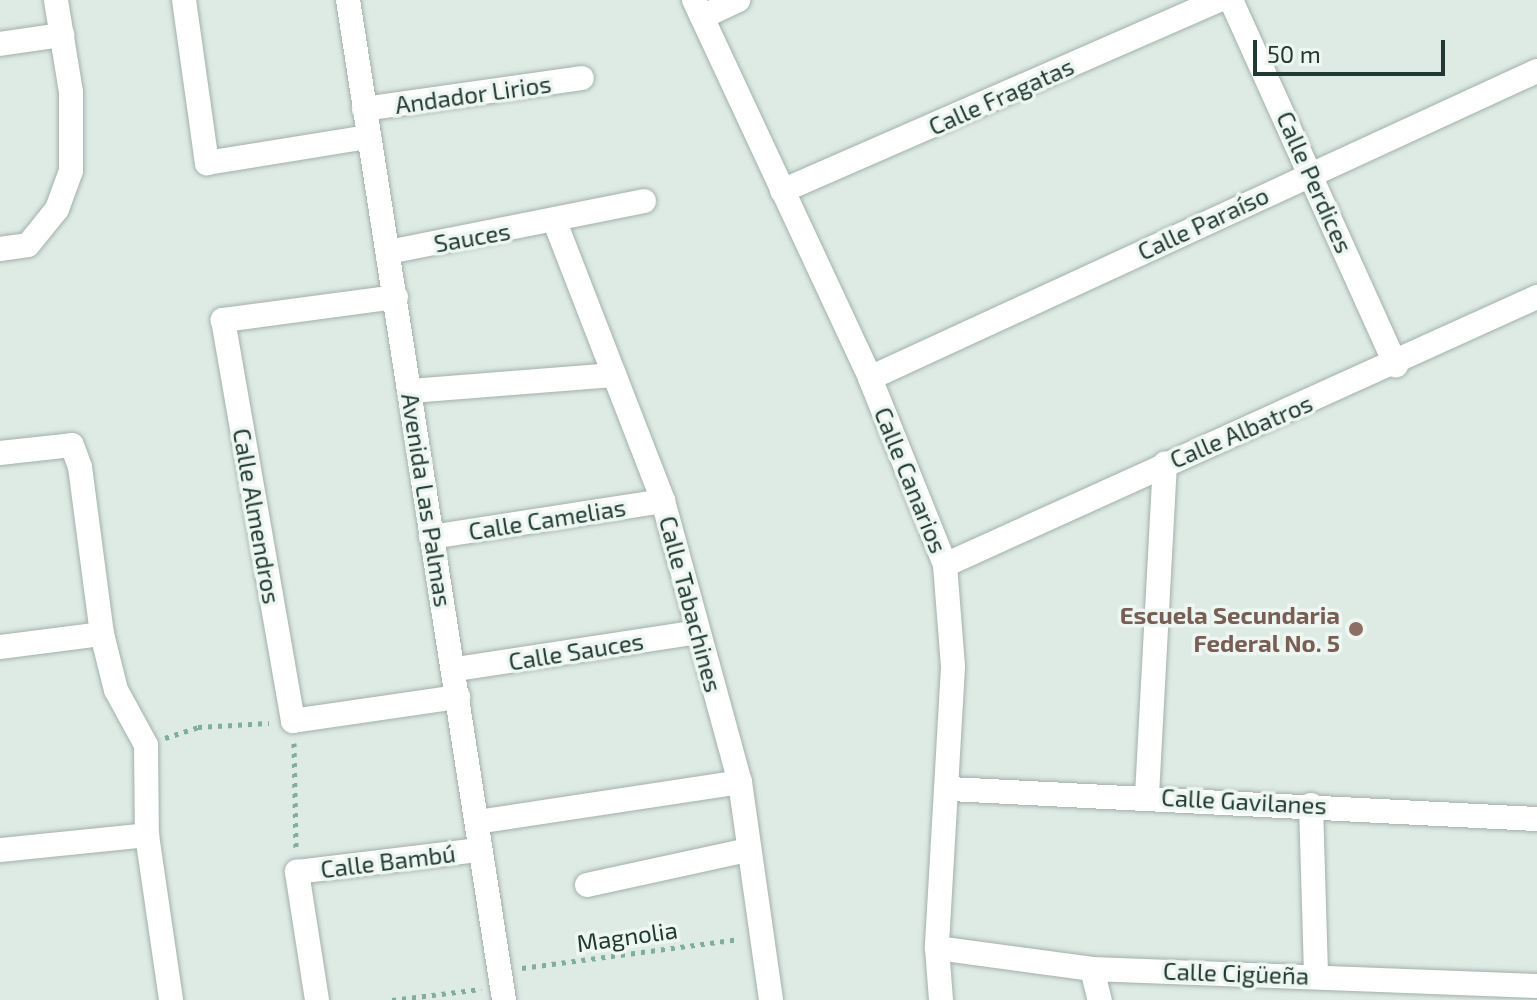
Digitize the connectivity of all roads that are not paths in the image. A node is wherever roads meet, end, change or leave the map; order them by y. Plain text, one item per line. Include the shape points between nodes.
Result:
1 (56, 0) edge
2 (184, 0) edge
3 (348, 0) edge
4 (738, 0) edge
5 (1219, 0) edge
6 (1231, 0) edge
7 (698, 8) edge
8 (62, 35) junction
9 (0, 44) edge
10 (1537, 71) edge
11 (582, 78) dead end
12 (364, 109) junction
13 (368, 137) junction
14 (1312, 172) junction
15 (782, 191) junction
16 (644, 201) dead end
17 (555, 222) junction
18 (0, 249) edge
19 (389, 252) junction
20 (396, 297) junction
21 (1537, 297) edge
22 (1396, 365) junction
23 (614, 375) junction
24 (870, 378) junction
25 (410, 391) junction
26 (0, 453) edge
27 (1165, 463) junction
28 (663, 501) junction
29 (431, 537) junction
30 (945, 565) junction
31 (697, 632) junction
32 (102, 634) junction
33 (0, 647) edge
34 (456, 669) junction
35 (458, 697) junction
36 (740, 782) junction
37 (950, 789) junction
38 (1147, 795) junction
39 (1311, 805) junction
40 (1537, 819) edge
41 (477, 822) junction
42 (147, 835) junction
43 (0, 850) edge
44 (480, 850) junction
45 (748, 850) junction
46 (587, 885) dead end
47 (937, 948) junction
48 (1092, 969) junction
49 (1316, 975) junction
50 (1344, 975) junction
51 (502, 986) edge
52 (1537, 986) edge
53 (171, 1000) edge
54 (317, 1000) edge
55 (771, 1000) edge
56 (941, 1000) edge
57 (1100, 1000) edge
58 (1350, 1000) edge

1 - 8 street
2 - 13 street via 207,163
3 - 12 street, Avenida Las Palmas
4 - 7 street
5 - 15 street, Calle Fragatas
6 - 14 street, Calle Perdices
7 - 15 street, Calle Canarios
8 - 9 street
8 - 18 street via 71,171 57,209 28,245
10 - 14 street, Calle Paraíso
11 - 12 street, Andador Lirios
12 - 13 street, Avenida Las Palmas
13 - 19 street, Avenida Las Palmas
14 - 22 street, Calle Perdices
14 - 24 street, Calle Paraíso
15 - 24 street, Calle Canarios
16 - 17 street, Sauces
17 - 19 street, Sauces
17 - 23 street, Calle Tabachines
19 - 20 street, Avenida Las Palmas
20 - 25 street, Avenida Las Palmas
20 - 35 street, Calle Almendros via 223,320 293,721
21 - 22 street, Calle Albatros
22 - 27 street, Calle Albatros
23 - 25 street
23 - 28 street, Calle Tabachines
24 - 30 street, Calle Canarios
25 - 29 street, Avenida Las Palmas
26 - 32 street via 72,445
27 - 30 street, Calle Albatros
27 - 38 street
28 - 29 street, Calle Camelias
28 - 31 street, Calle Tabachines
29 - 34 street, Avenida Las Palmas
30 - 37 street, Calle Canarios
31 - 34 street, Calle Sauces
31 - 36 street, Calle Tabachines
32 - 33 street
32 - 42 street via 116,690 146,745
34 - 35 street, Avenida Las Palmas
35 - 41 street, Avenida Las Palmas
36 - 41 street
36 - 45 street, Calle Tabachines
37 - 38 street, Calle Gavilanes
37 - 47 street, Calle Canarios
38 - 39 street, Calle Gavilanes
39 - 40 street, Calle Gavilanes
39 - 49 street
41 - 44 street, Avenida Las Palmas
42 - 43 street
42 - 53 street
44 - 51 street, Avenida Las Palmas
44 - 54 street, Calle Bambú via 297,872
45 - 46 street
45 - 55 street, Calle Tabachines
47 - 48 street, Calle Cigüeña
47 - 56 street, Calle Canarios
48 - 49 street, Calle Cigüeña
48 - 57 street
49 - 50 street, Calle Cigüeña
50 - 52 street, Calle Cigüeña
50 - 58 street

